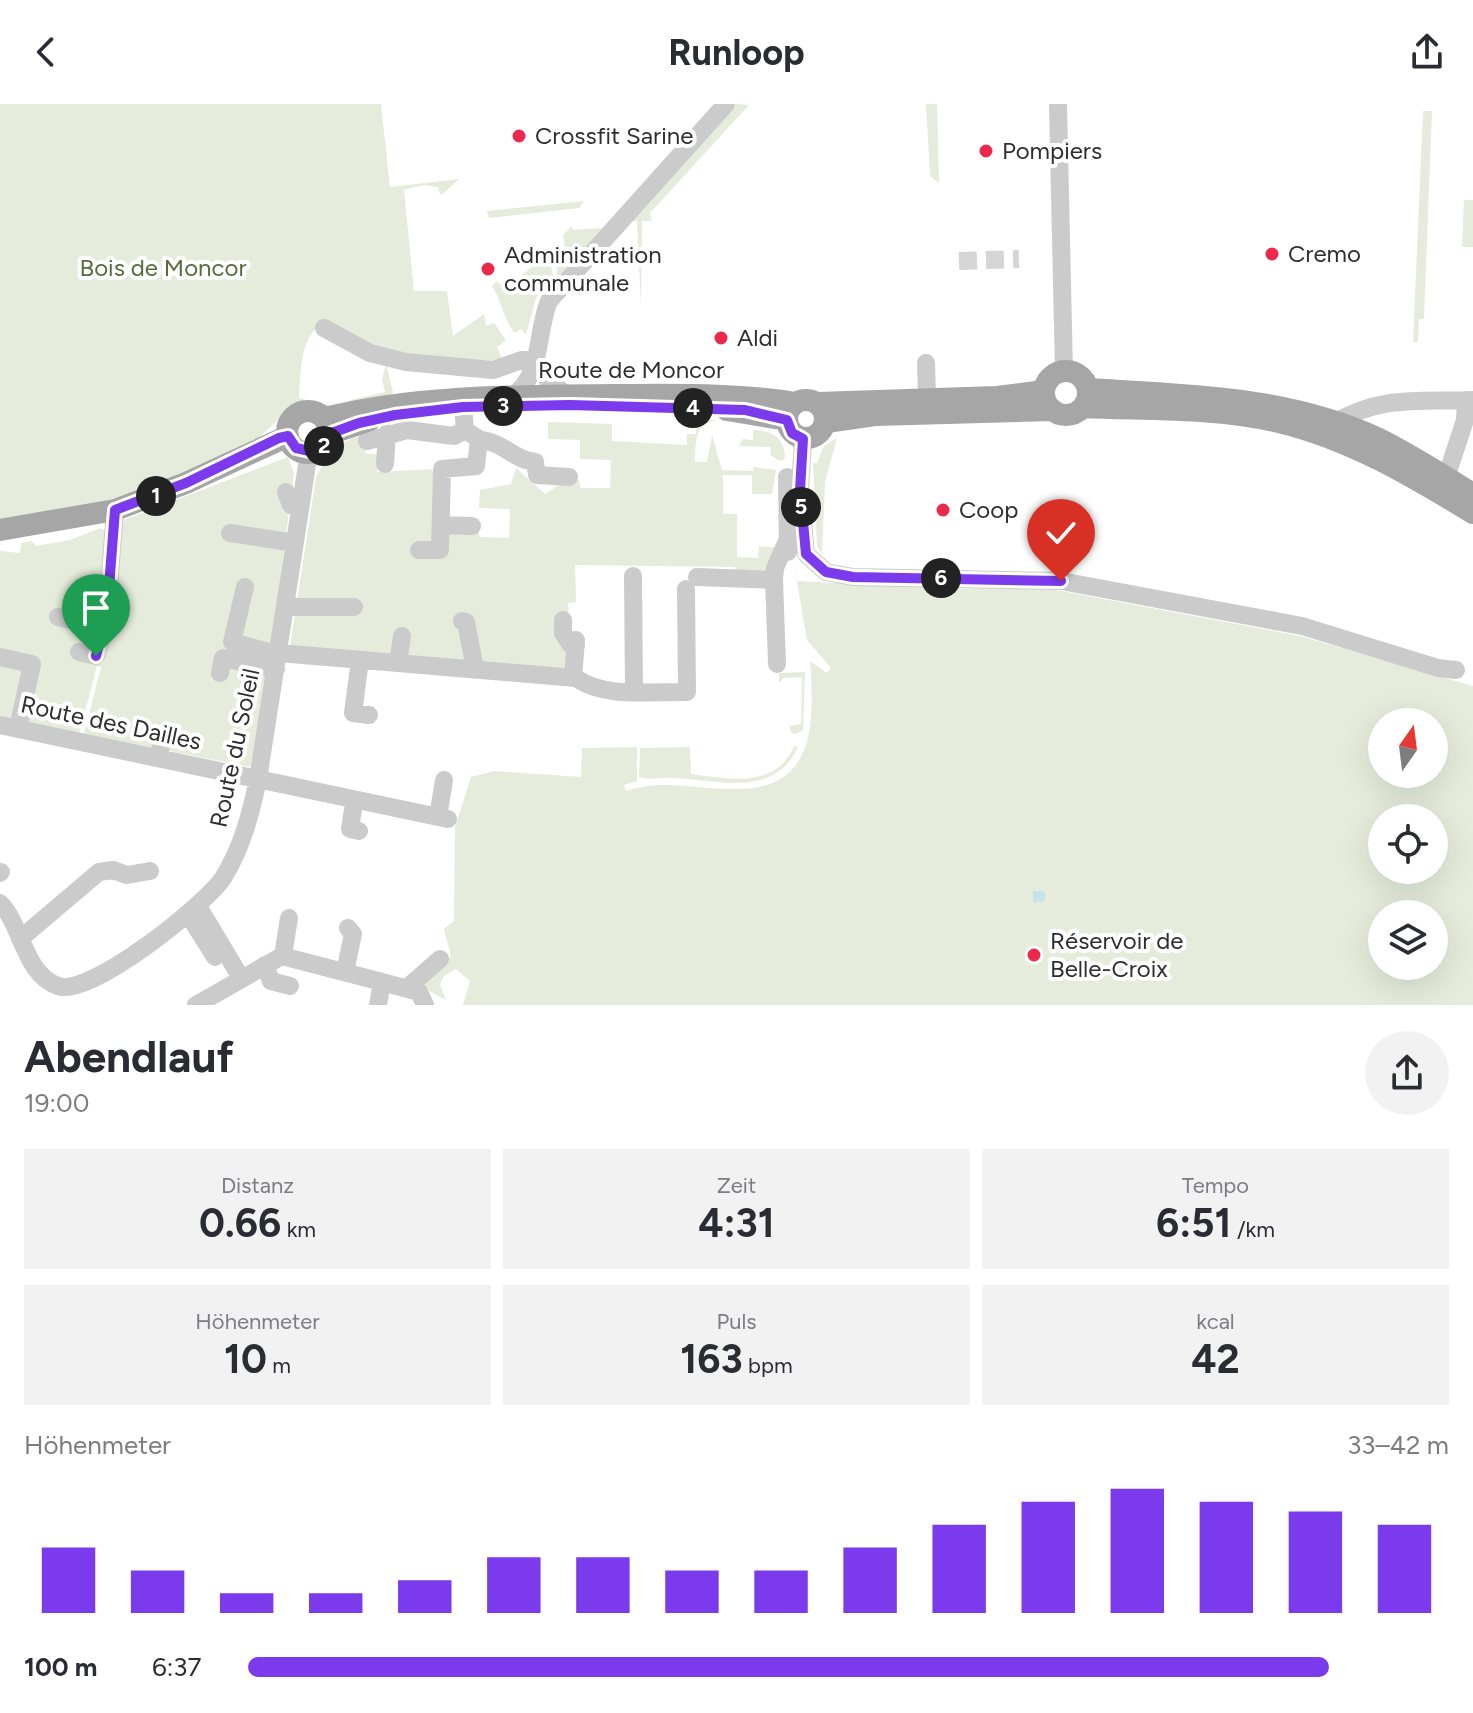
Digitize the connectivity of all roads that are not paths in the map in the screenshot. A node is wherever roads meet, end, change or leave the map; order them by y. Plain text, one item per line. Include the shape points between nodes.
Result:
1 (726, 104) edge
2 (1058, 104) edge
3 (324, 328) dead end
4 (536, 360) junction
5 (926, 363) dead end
6 (1064, 372) junction
7 (567, 395) junction
8 (512, 396) junction
9 (927, 398) junction
10 (1085, 398) junction
11 (1469, 400) edge
12 (1048, 401) junction
13 (806, 412) junction
14 (1334, 423) junction
15 (469, 425) junction
16 (327, 426) junction
17 (387, 433) junction
18 (288, 436) junction
19 (803, 439) joint
20 (367, 441) dead end
21 (309, 452) junction
22 (385, 464) dead end
23 (569, 477) dead end
24 (787, 477) dead end
25 (1446, 478) junction
26 (286, 492) dead end
27 (1473, 494) edge
28 (299, 508) junction
29 (115, 510) junction
30 (1473, 513) edge
31 (441, 525) junction
32 (472, 526) dead end
33 (0, 530) edge
34 (230, 533) dead end
35 (295, 543) junction
36 (419, 550) dead end
37 (793, 553) junction
38 (633, 576) dead end
39 (774, 580) junction
40 (245, 587) dead end
41 (107, 606) junction
42 (286, 607) junction
43 (354, 607) dead end
44 (58, 617) dead end
45 (563, 620) dead end
46 (462, 621) dead end
47 (402, 636) dead end
48 (79, 652) dead end
49 (0, 657) edge
50 (278, 659) junction
51 (360, 660) junction
52 (398, 663) junction
53 (777, 664) dead end
54 (475, 669) junction
55 (1456, 670) dead end
56 (220, 673) dead end
57 (573, 678) junction
58 (634, 691) junction
59 (5, 705) dead end
60 (369, 715) dead end
61 (6, 726) edge
62 (163, 734) dead end
63 (159, 757) junction
64 (258, 779) junction
65 (444, 780) dead end
66 (354, 802) junction
67 (359, 831) dead end
68 (150, 871) dead end
69 (0, 903) edge
70 (193, 910) junction
71 (289, 918) dead end
72 (0, 921) edge
73 (348, 928) dead end
74 (18, 937) junction
75 (283, 956) junction
76 (440, 959) dead end
77 (265, 965) junction
78 (345, 972) junction
79 (236, 981) junction
80 (382, 982) junction
81 (290, 986) dead end
82 (408, 987) junction
83 (56, 996) edge
84 (196, 1005) edge
85 (378, 1005) edge
86 (425, 1005) edge

1 - 4 street via 549,301 540,321
2 - 6 street
3 - 4 street via 370,353 406,362 493,370
4 - 7 street via 548,380
4 - 8 street via 521,390
5 - 9 street
6 - 10 main road via 1080,376
6 - 12 main road via 1049,379
7 - 8 main road, Route de Moncor
7 - 13 main road, Route de Moncor via 745,396
8 - 16 main road, Route de Moncor via 428,400
9 - 12 main road, Route de Moncor
9 - 13 main road, Route de Moncor
10 - 12 main road via 1068,415
10 - 14 main road via 1237,400
10 - 30 main road via 1278,422 1370,454
11 - 14 street via 1379,403
11 - 25 street
12 - 13 main road, Route de Moncor via 875,415
13 - 15 main road, Route de Moncor via 715,409
13 - 19 main road via 818,435
14 - 25 main road via 1378,439
15 - 16 main road, Route de Moncor via 371,420
15 - 17 street, Route de Moncor via 454,436
15 - 23 street, Route de Moncor via 521,460 535,462 537,475
15 - 31 street via 476,466 442,469
16 - 18 main road via 314,412 298,413
16 - 21 main road via 324,446
17 - 20 street, Route de Moncor
17 - 22 street
18 - 21 main road via 296,448
18 - 29 main road
19 - 37 street
21 - 28 street, Route du Soleil
24 - 37 street
25 - 27 main road
26 - 28 street via 291,505
28 - 35 street, Route du Soleil
29 - 33 main road
29 - 41 street
31 - 32 street
31 - 36 street via 440,550
34 - 35 street
35 - 42 street, Route du Soleil
37 - 39 street via 775,568
37 - 55 street via 826,572 853,577 1061,581 1302,626
38 - 58 street
39 - 53 street
39 - 58 street via 692,583 687,692
40 - 50 street via 232,642
41 - 44 street via 71,620
41 - 48 street via 96,656
42 - 43 street
42 - 50 street, Route du Soleil
45 - 57 street via 563,633 570,644 576,643
46 - 54 street
47 - 52 street
49 - 61 street via 32,664
50 - 51 street
50 - 56 street via 223,658
50 - 64 street, Route du Soleil
51 - 52 street
51 - 60 street via 353,713
52 - 54 street
54 - 57 street
57 - 58 street via 589,687
59 - 61 street
61 - 63 street, Route des Dailles
62 - 63 street
63 - 64 street, Route des Dailles
64 - 66 street, Route des Dailles
64 - 70 street, Route du Soleil via 236,854 223,878
65 - 66 street, Route des Dailles via 443,818
66 - 67 street via 350,829
68 - 74 street via 99,872
69 - 74 street via 12,916
70 - 79 street
70 - 83 street, Route du Soleil via 85,985
71 - 75 street
72 - 74 street
73 - 78 street via 353,934
74 - 83 street
75 - 77 street
75 - 78 street
76 - 82 street
77 - 79 street
77 - 81 street via 271,981
78 - 80 street
79 - 84 street
80 - 82 street
80 - 85 street
82 - 86 street via 419,992

